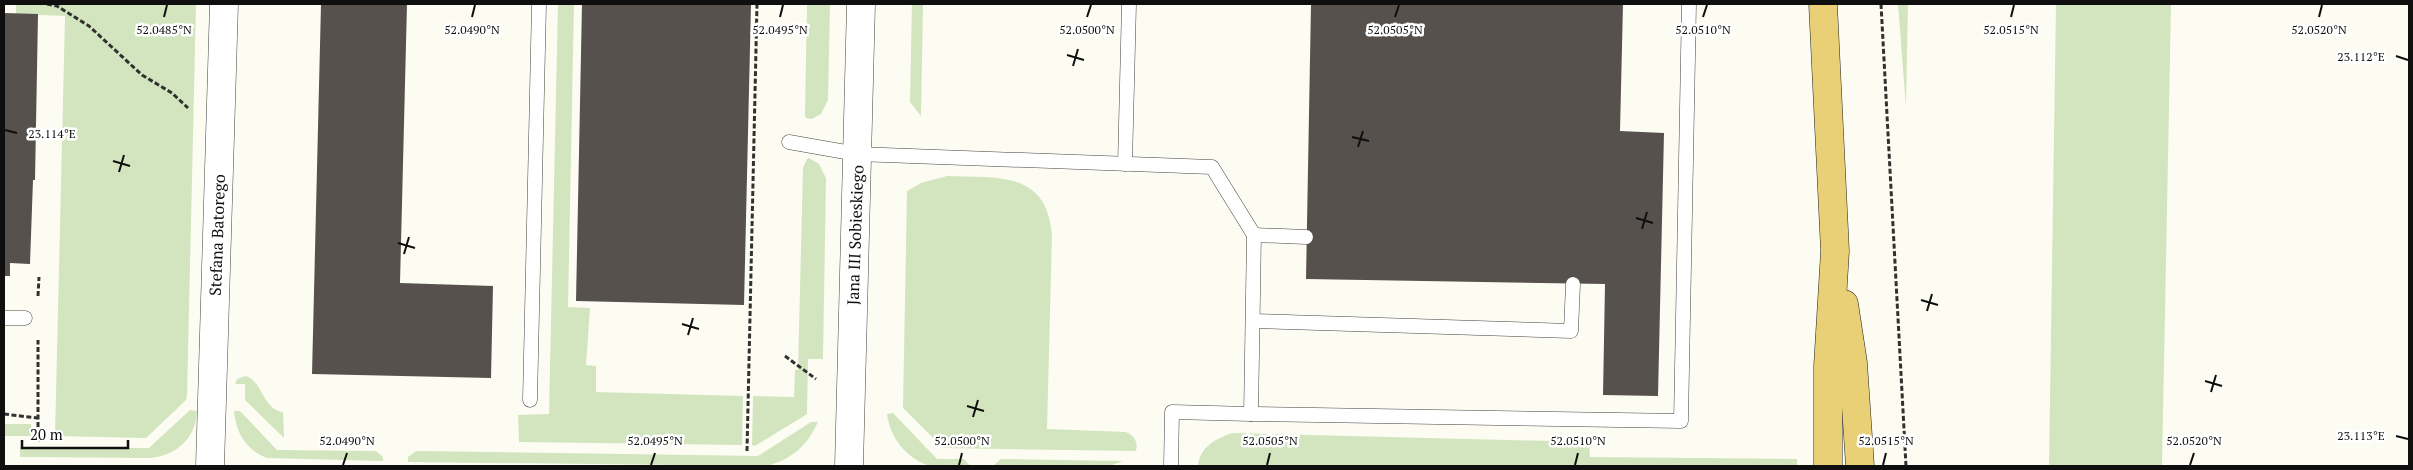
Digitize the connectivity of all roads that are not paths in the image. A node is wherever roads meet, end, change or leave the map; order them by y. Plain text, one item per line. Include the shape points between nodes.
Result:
1 (224, 4) edge
2 (540, 4) edge
3 (862, 4) edge
4 (1128, 4) edge
5 (1689, 4) edge
6 (1822, 4) edge
7 (790, 142) dead end
8 (858, 154) junction
9 (1126, 164) junction
10 (1254, 235) junction
11 (1306, 237) dead end
12 (1836, 251) junction
13 (1573, 284) dead end
14 (4, 318) edge
15 (25, 318) dead end
16 (1253, 321) junction
17 (530, 400) dead end
18 (1251, 414) junction
19 (210, 466) edge
20 (849, 466) edge
21 (1172, 466) edge
22 (1828, 466) edge
23 (1860, 466) edge

1 - 19 street, Stefana Batorego
2 - 17 lane
3 - 8 street, Jana III Sobieskiego
4 - 9 lane
5 - 18 lane via 1681,422
6 - 12 main road
7 - 8 lane
8 - 9 lane
8 - 20 street, Jana III Sobieskiego
9 - 10 lane via 1212,167
10 - 11 lane
10 - 16 lane
12 - 22 main road via 1828,366
12 - 23 main road via 1853,363
13 - 16 lane via 1571,330
14 - 15 lane
16 - 18 lane
18 - 21 lane via 1172,412

